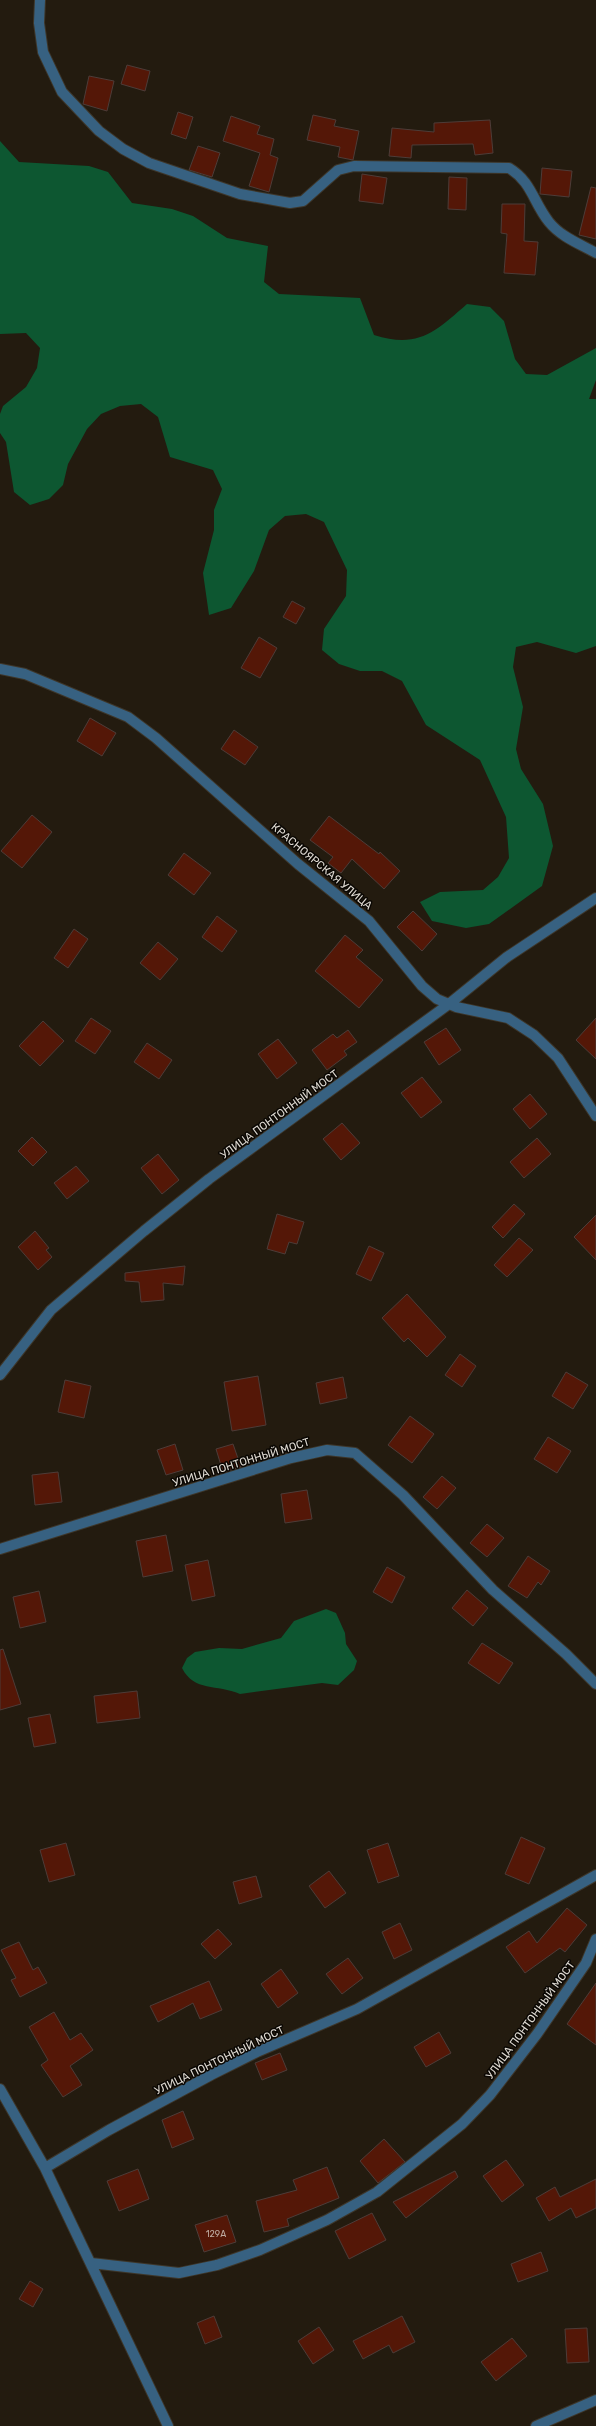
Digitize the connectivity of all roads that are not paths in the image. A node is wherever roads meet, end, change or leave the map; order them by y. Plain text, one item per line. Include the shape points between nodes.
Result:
1 (40, 0) edge
2 (596, 253) edge
3 (0, 669) edge
4 (596, 898) edge
5 (449, 1004) junction
6 (596, 1116) edge
7 (0, 1375) edge
8 (0, 1549) edge
9 (596, 1684) edge
10 (596, 1875) edge
11 (596, 1939) edge
12 (0, 2089) edge
13 (45, 2168) junction
14 (91, 2263) junction
15 (596, 2400) edge
16 (168, 2426) edge
17 (536, 2426) edge

1 - 2 street via 39,23 43,52 62,92 99,132 149,163 240,194 290,203 303,201 338,170 354,166 509,168 521,176 550,223 563,235
3 - 5 street, КРАСНОЯРСКАЯ УЛИЦА via 24,674 128,717 156,738 298,864 369,921 422,986 437,999
4 - 5 street, УЛИЦА ПОНТОННЫЙ МОСТ via 507,957
5 - 6 street, КРАСНОЯРСКАЯ УЛИЦА via 508,1018 534,1035 558,1058
5 - 7 street, УЛИЦА ПОНТОННЫЙ МОСТ via 209,1179 82,1282 51,1310
8 - 9 street, УЛИЦА ПОНТОННЫЙ МОСТ via 291,1458 327,1450 342,1450 355,1453 403,1495 493,1590
10 - 13 street, УЛИЦА ПОНТОННЫЙ МОСТ via 357,2010 257,2052 211,2075
11 - 14 street, УЛИЦА ПОНТОННЫЙ МОСТ via 586,1963 537,2034 490,2095 462,2124 377,2192 328,2220 260,2250 216,2265 179,2273
12 - 13 street
13 - 14 street
14 - 16 street
15 - 17 street

